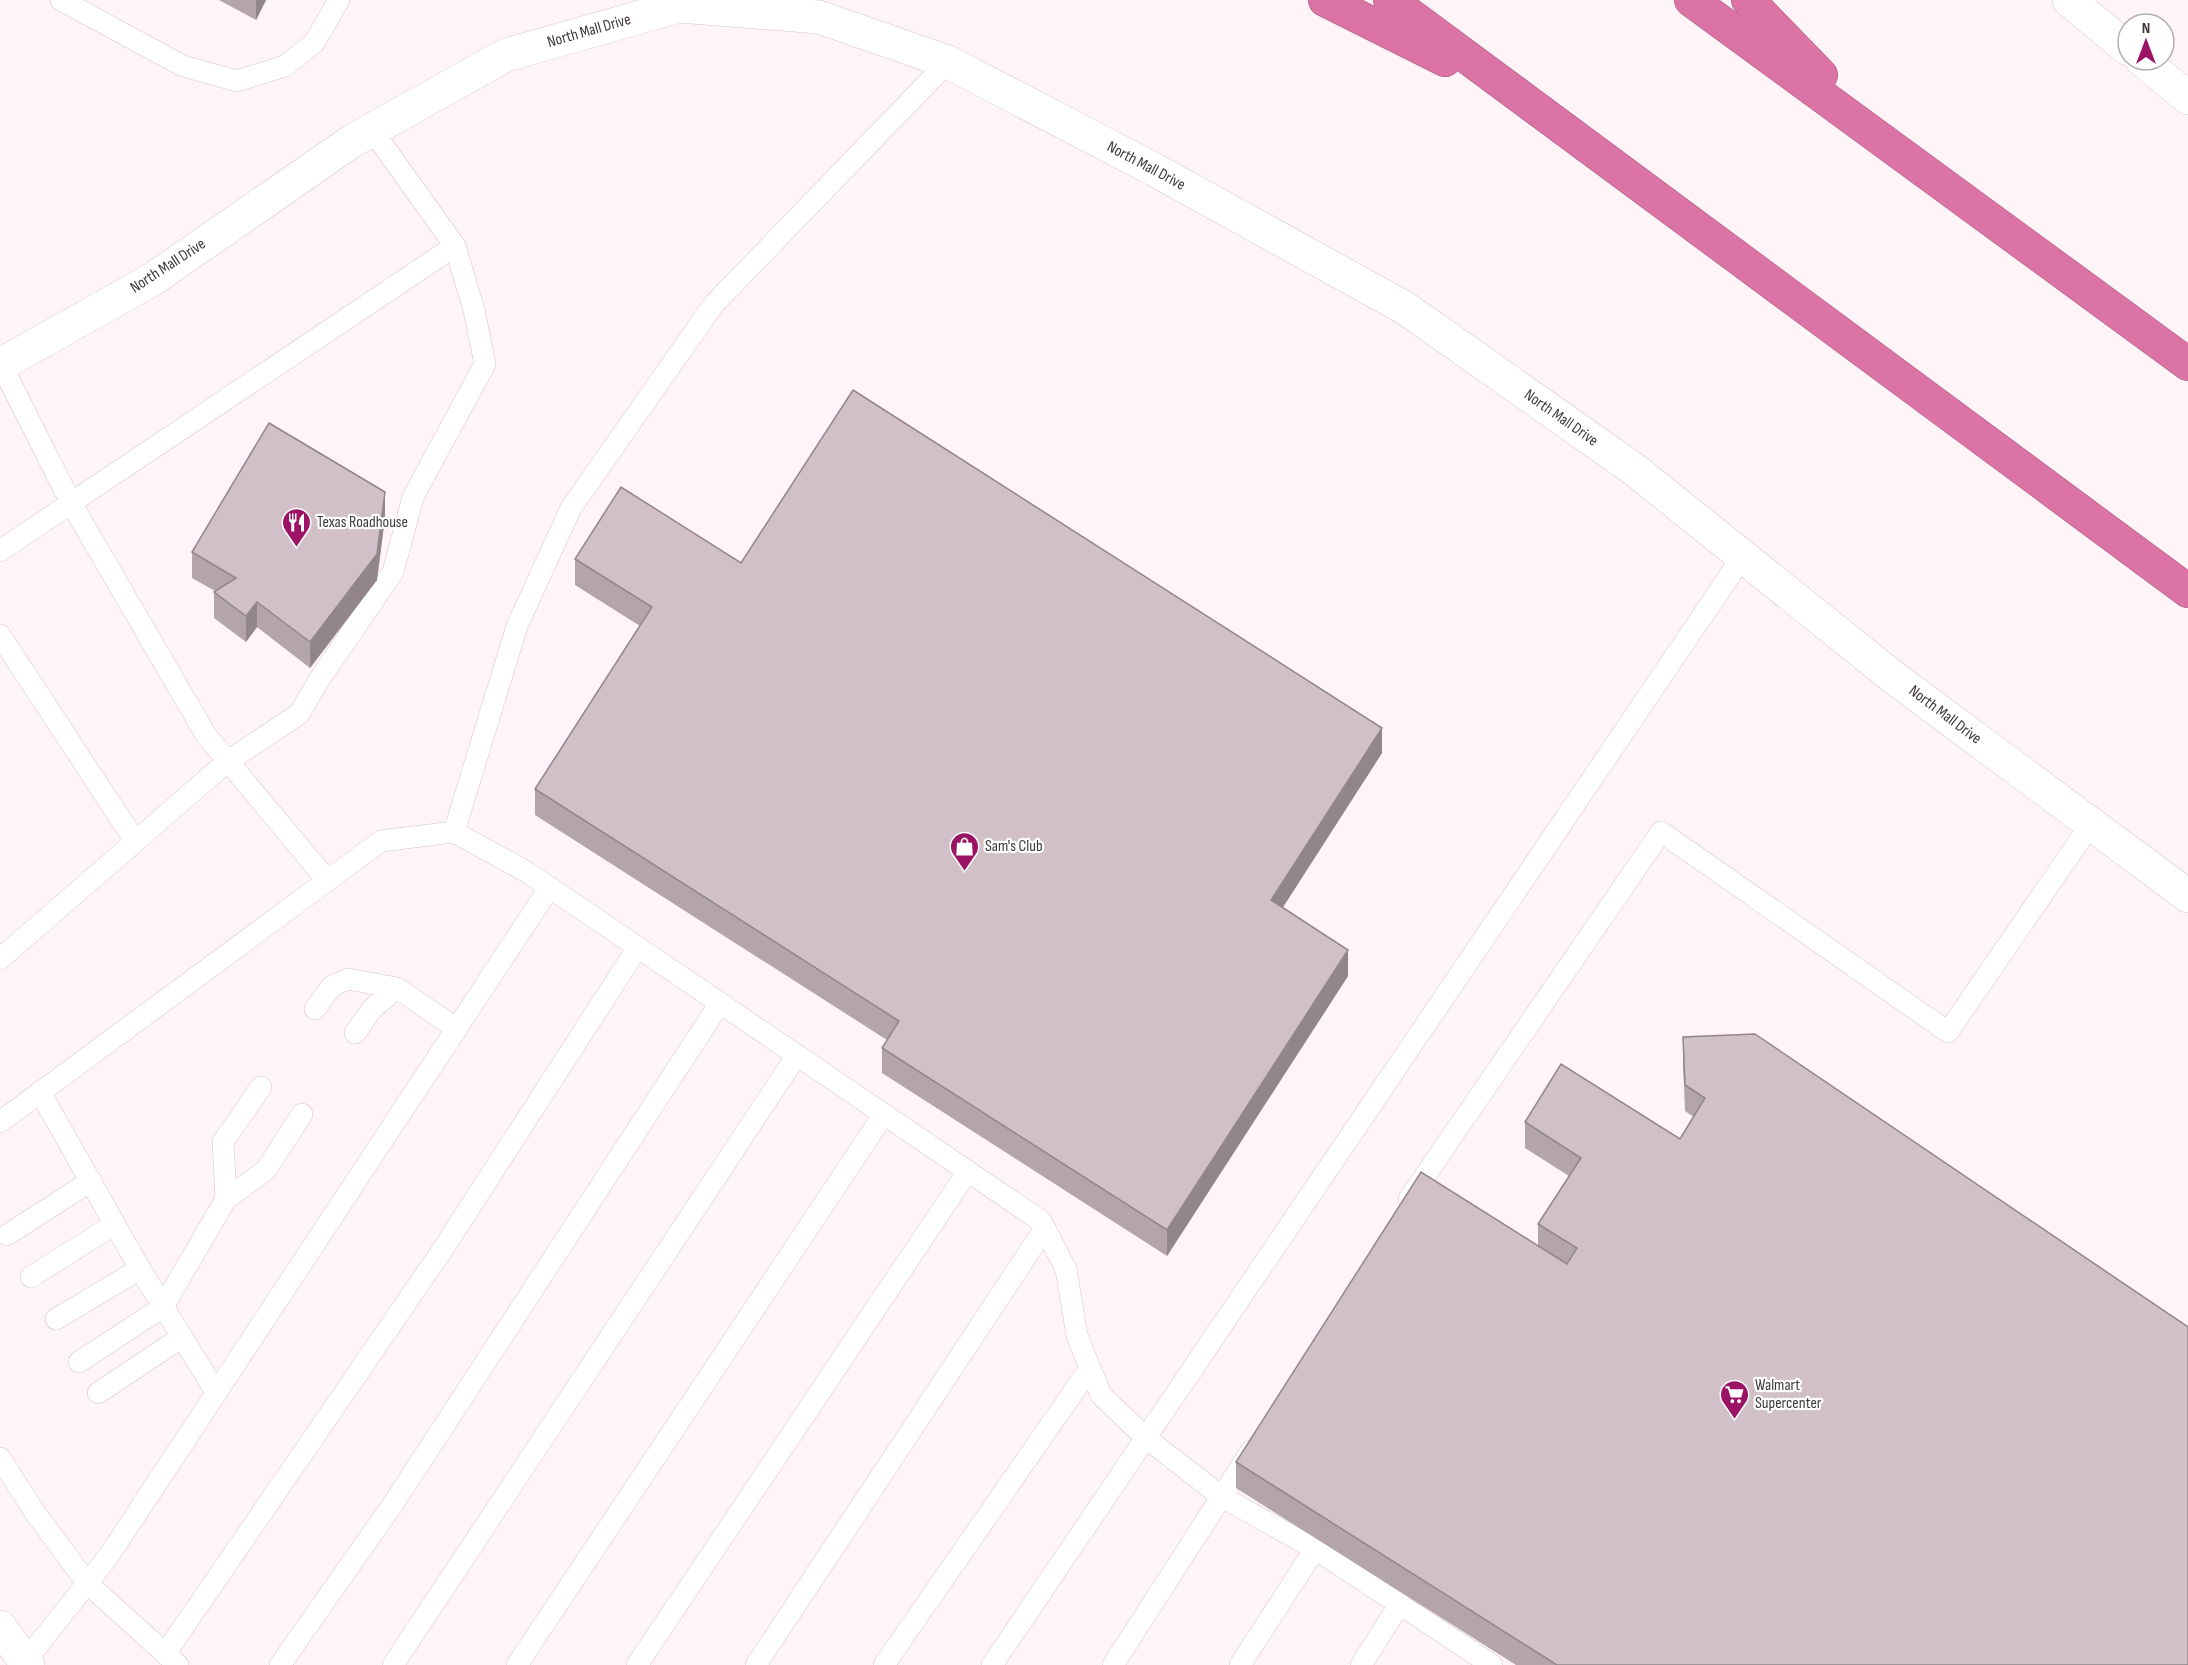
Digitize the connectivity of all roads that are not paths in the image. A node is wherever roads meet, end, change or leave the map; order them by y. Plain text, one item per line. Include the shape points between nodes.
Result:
1 (61, 0) edge
2 (339, 0) edge
3 (1325, 0) edge
4 (1390, 0) edge
5 (1691, 0) edge
6 (1748, 0) edge
7 (2073, 1) edge
8 (2116, 38) edge
9 (948, 62) junction
10 (2157, 72) edge
11 (2188, 98) edge
12 (1525, 100) junction
13 (372, 130) junction
14 (1890, 145) junction
15 (455, 246) junction
16 (2188, 364) edge
17 (0, 365) edge
18 (70, 503) junction
19 (0, 551) edge
20 (1743, 556) junction
21 (2188, 591) edge
22 (0, 635) edge
23 (228, 760) junction
24 (2091, 824) junction
25 (454, 832) junction
26 (135, 841) junction
27 (327, 880) junction
28 (550, 887) junction
29 (2188, 896) edge
30 (638, 947) junction
31 (0, 959) edge
32 (397, 988) junction
33 (720, 1003) junction
34 (315, 1010) dead end
35 (457, 1029) junction
36 (355, 1033) dead end
37 (797, 1055) junction
38 (261, 1087) dead end
39 (40, 1092) junction
40 (302, 1114) dead end
41 (884, 1114) junction
42 (1, 1119) edge
43 (968, 1171) junction
44 (90, 1181) junction
45 (226, 1199) junction
46 (1400, 1213) edge
47 (116, 1224) junction
48 (1045, 1228) junction
49 (7, 1235) dead end
50 (140, 1269) junction
51 (31, 1277) dead end
52 (163, 1307) junction
53 (56, 1319) dead end
54 (182, 1337) junction
55 (79, 1362) dead end
56 (1090, 1368) junction
57 (216, 1392) junction
58 (98, 1393) dead end
59 (1260, 1436) edge
60 (1146, 1438) junction
61 (4, 1454) edge
62 (1222, 1497) junction
63 (1315, 1549) junction
64 (87, 1583) junction
65 (1400, 1605) junction
66 (0, 1627) edge
67 (172, 1659) edge
68 (25, 1663) edge
69 (1485, 1663) edge
70 (280, 1665) edge
71 (393, 1665) edge
72 (517, 1665) edge
73 (637, 1665) edge
74 (756, 1665) edge
75 (884, 1665) edge
76 (992, 1665) edge
77 (1113, 1665) edge
78 (1240, 1665) edge
79 (1361, 1665) edge

1 - 2 lane via 183,66 237,81 285,66 314,43
3 - 12 highway
4 - 12 highway
5 - 14 highway
6 - 14 highway
7 - 8 street
9 - 13 street, North Mall Drive via 819,17 679,6 506,55
9 - 20 street, North Mall Drive via 1155,170 1405,308 1635,470
9 - 25 lane via 714,304 571,508 517,626
10 - 11 street
12 - 21 highway
13 - 15 lane
13 - 17 street, North Mall Drive via 153,279
14 - 16 highway
15 - 18 lane
15 - 23 lane via 485,364 413,497 393,572 298,714
17 - 18 lane
18 - 19 lane
18 - 23 lane via 206,735
20 - 24 street, North Mall Drive via 1893,677
20 - 60 lane
22 - 26 lane
23 - 26 lane
23 - 27 lane
24 - 29 street, North Mall Drive
24 - 46 lane via 1948,1032 1660,832
25 - 27 lane via 381,840
25 - 28 lane
26 - 31 lane
27 - 39 lane
28 - 30 lane
28 - 35 lane
30 - 33 lane
30 - 67 lane
32 - 34 lane via 348,979 332,986
32 - 35 lane
32 - 36 lane via 374,1008
33 - 37 lane
33 - 70 lane via 391,1507
35 - 57 lane
37 - 41 lane
37 - 71 lane
38 - 45 lane via 223,1142
39 - 42 lane
39 - 44 lane
40 - 45 lane via 266,1170
41 - 43 lane
41 - 72 lane
43 - 48 lane via 1041,1221
43 - 73 lane
44 - 47 lane
44 - 49 lane
45 - 52 lane
47 - 50 lane
47 - 51 lane
48 - 56 lane via 1066,1269 1077,1336
48 - 74 lane
50 - 52 lane
50 - 53 lane
52 - 54 lane
52 - 55 lane
54 - 57 lane
54 - 58 lane
56 - 60 lane via 1101,1395
56 - 75 lane
57 - 64 lane
59 - 62 lane
60 - 62 lane
60 - 76 lane
61 - 64 lane via 36,1514
62 - 63 lane
62 - 77 lane
63 - 65 lane
63 - 78 lane
64 - 67 lane
64 - 68 lane
65 - 69 lane
65 - 79 lane
66 - 68 street

